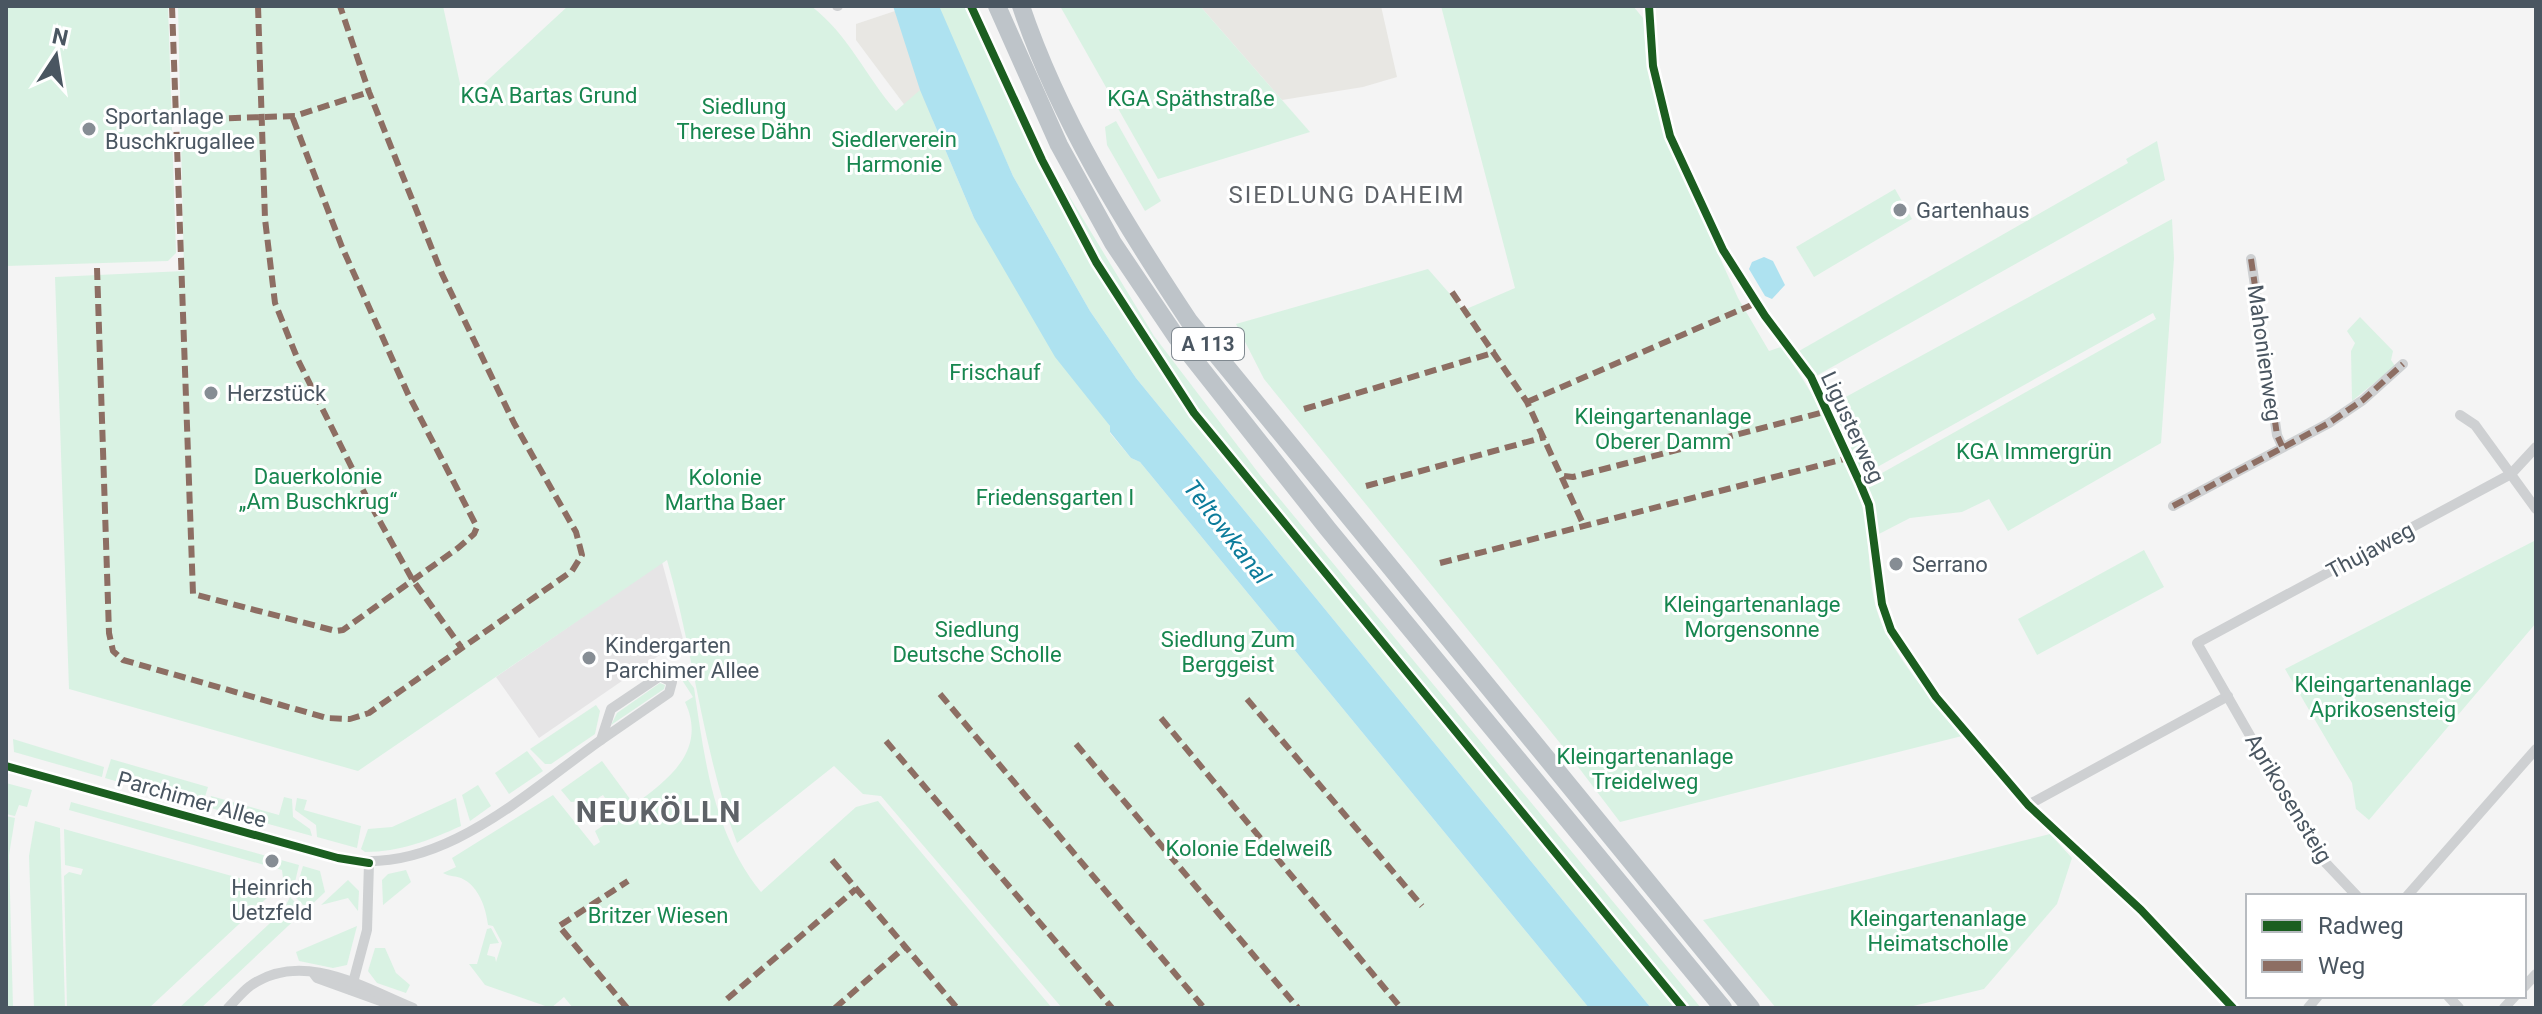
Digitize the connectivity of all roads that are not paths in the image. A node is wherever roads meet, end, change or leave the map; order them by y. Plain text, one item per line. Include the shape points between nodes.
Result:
1 (997, 6) edge
2 (1021, 6) edge
3 (1649, 6) edge
4 (2251, 259) dead end
5 (2403, 364) dead end
6 (2460, 415) dead end
7 (2282, 446) junction
8 (2536, 447) edge
9 (2511, 474) junction
10 (2173, 506) dead end
11 (2536, 509) edge
12 (2197, 643) joint
13 (2228, 696) junction
14 (601, 740) junction
15 (2536, 749) edge
16 (6, 766) edge
17 (2028, 805) junction
18 (369, 863) junction
19 (2355, 894) edge
20 (2409, 894) edge
21 (352, 986) junction
22 (406, 1007) edge
23 (228, 1008) edge
24 (1723, 1008) edge
25 (1751, 1008) edge
26 (2233, 1008) edge

1 - 24 highway, A 113 via 1032,92 1113,243 1177,338
2 - 25 highway, A 113 via 1076,133 1131,233 1189,321
3 - 17 street, Ligusterweg via 1653,66 1670,136 1723,250 1811,377 1859,481 1869,505 1887,621 1936,697
4 - 7 street, Mahonienweg
5 - 7 street, Mahonienweg via 2363,400
6 - 9 street via 2475,425
7 - 10 street, Mahonienweg
8 - 9 street, Thujaweg
9 - 11 street
9 - 12 street, Thujaweg
12 - 13 street, Aprikosensteig
13 - 17 street
13 - 19 street, Aprikosensteig via 2310,840
14 - 14 street, Parchimer Allee via 669,693 672,682 655,677 615,705
14 - 18 street, Parchimer Allee via 471,831 426,851
15 - 20 street
16 - 18 street, Parchimer Allee
17 - 26 street, Ligusterweg via 2132,901
18 - 21 street via 367,930
21 - 22 street via 403,1000
21 - 23 street via 329,974 274,975 250,986

